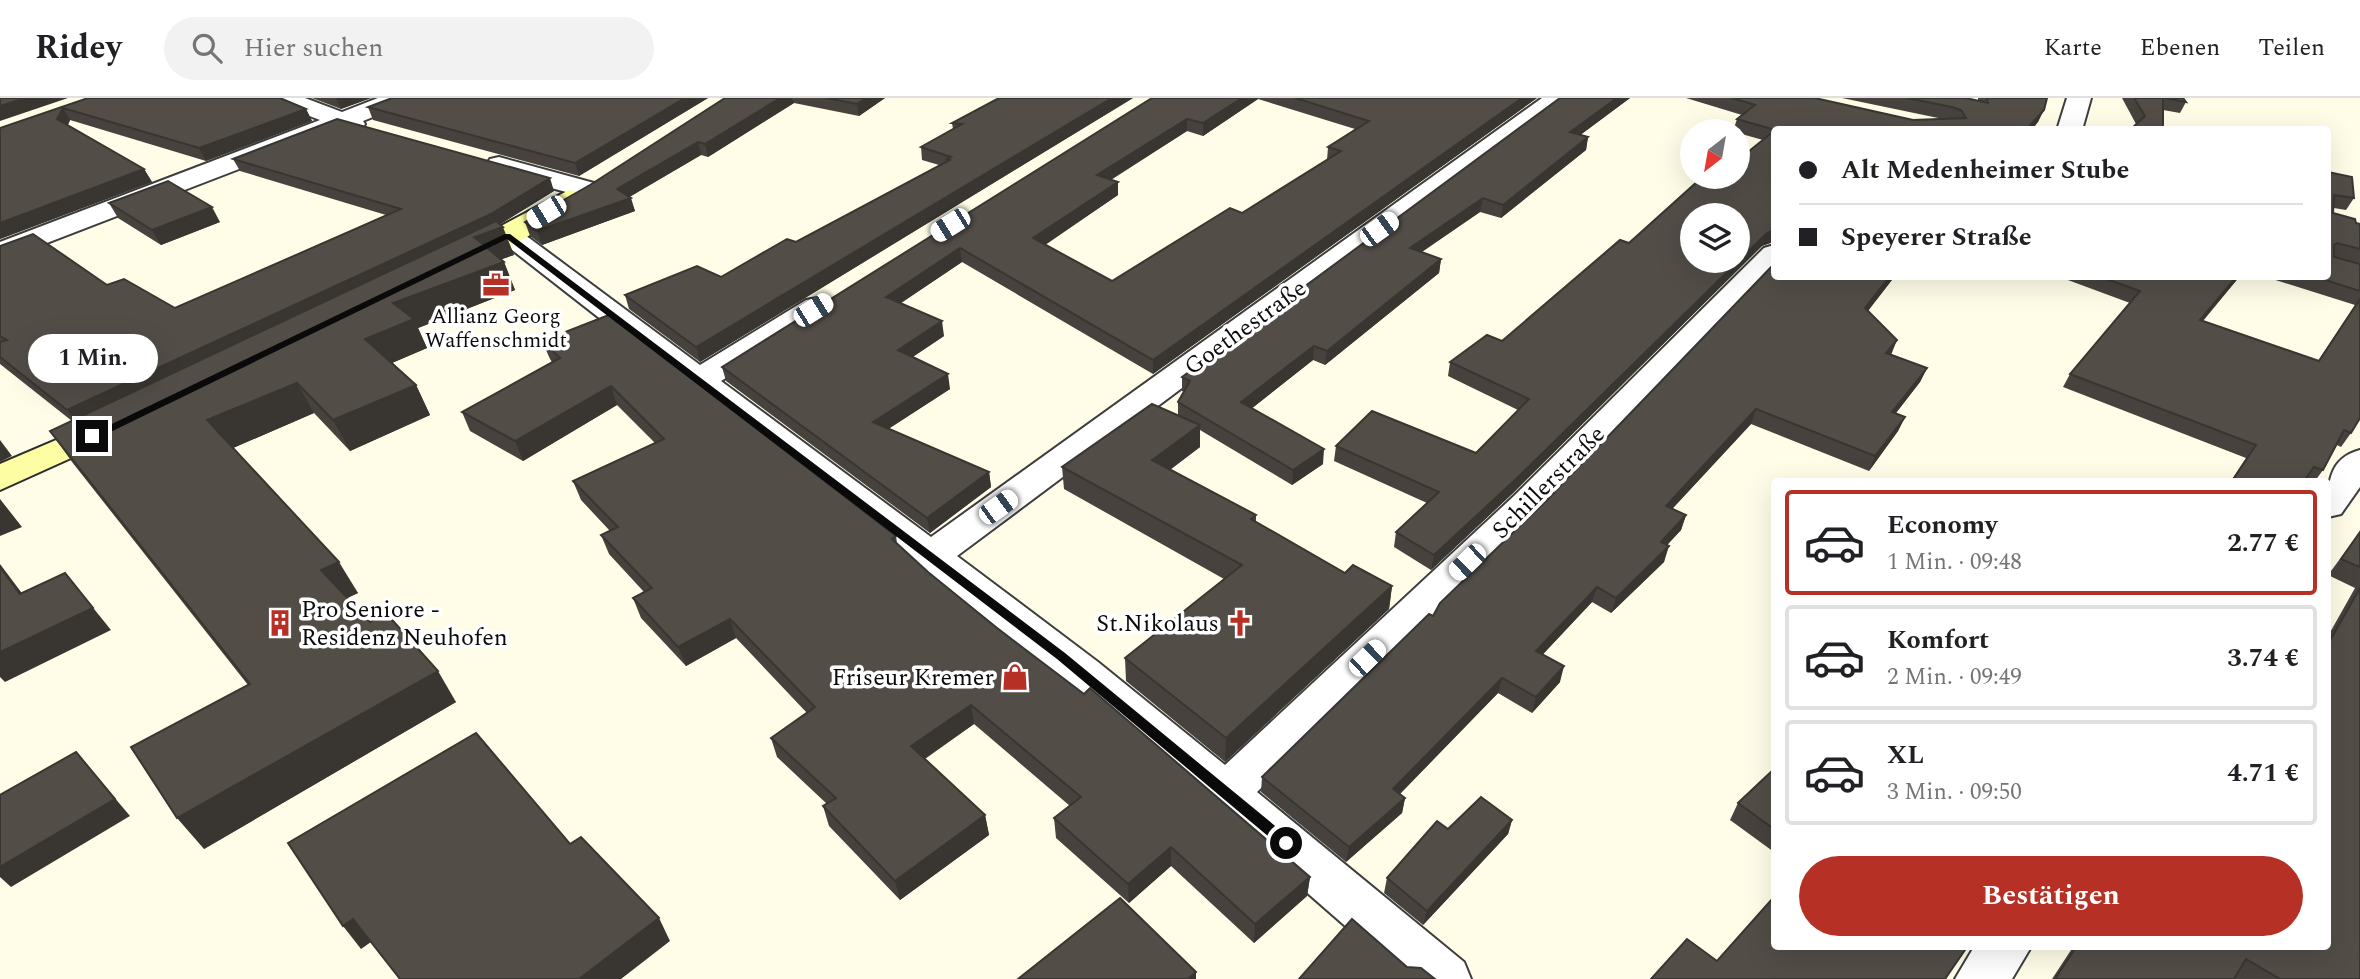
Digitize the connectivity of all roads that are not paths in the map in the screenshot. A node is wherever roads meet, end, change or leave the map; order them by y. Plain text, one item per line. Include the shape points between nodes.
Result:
1 (283, 98) edge
2 (400, 98) edge
3 (1558, 98) edge
4 (2080, 98) edge
5 (342, 121) junction
6 (2070, 126) edge
7 (382, 132) edge
8 (477, 159) edge
9 (596, 182) joint
10 (508, 235) junction
11 (0, 253) edge
12 (1771, 257) edge
13 (433, 272) edge
14 (839, 293) edge
15 (699, 380) junction
16 (138, 414) edge
17 (2360, 461) edge
18 (0, 478) edge
19 (2331, 501) edge
20 (931, 556) junction
21 (1227, 792) junction
22 (2003, 950) edge
23 (1445, 979) edge
24 (1982, 979) edge

1 - 5 street
2 - 5 street
3 - 20 street, Goethestraße
4 - 6 street
5 - 7 street
5 - 11 street
8 - 9 street
9 - 10 main road
10 - 13 main road
10 - 15 street
12 - 21 street, Schillerstraße via 1527,505
14 - 15 street
15 - 20 street
16 - 18 main road
17 - 19 street
20 - 21 street
21 - 23 street
22 - 24 street

